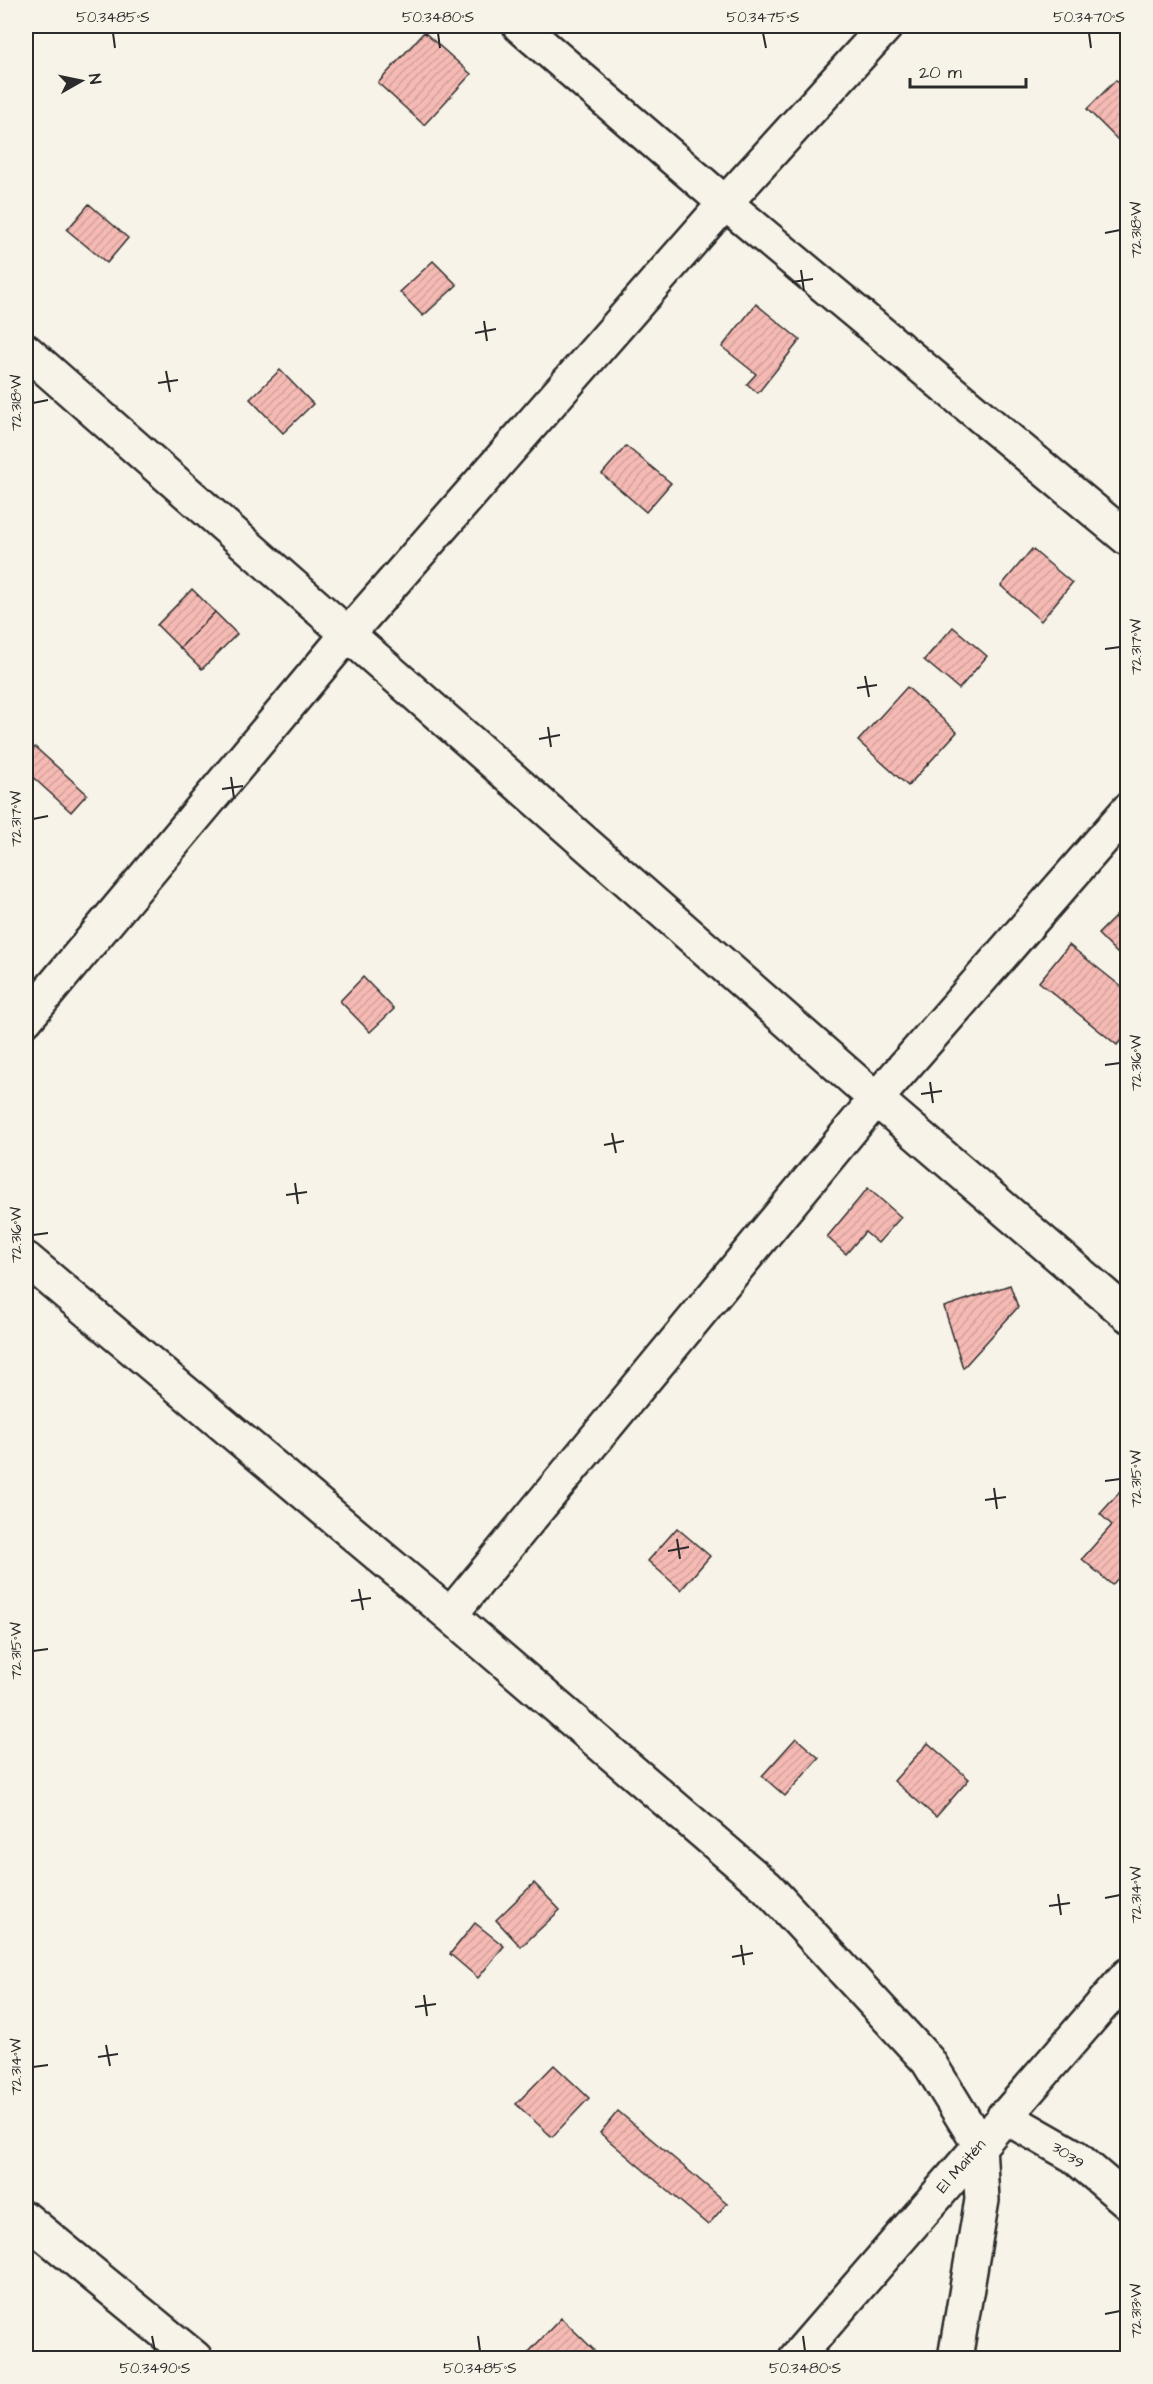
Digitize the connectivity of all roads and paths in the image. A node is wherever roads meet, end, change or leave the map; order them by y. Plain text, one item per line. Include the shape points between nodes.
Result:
1 (520, 26) edge
2 (886, 26) edge
3 (725, 203) junction
4 (26, 351) edge
5 (1128, 539) edge
6 (347, 635) junction
7 (1128, 810) edge
8 (26, 1019) edge
9 (876, 1099) junction
10 (26, 1259) edge
11 (1128, 1315) edge
12 (450, 1615) junction
13 (1128, 1975) edge
14 (1004, 2116) junction
15 (979, 2144) junction
16 (1128, 2202) edge
17 (26, 2219) edge
18 (195, 2358) edge
19 (796, 2358) edge
20 (955, 2358) edge

1 - 3 street
2 - 3 street
3 - 5 street
3 - 6 street
4 - 6 street
6 - 8 street
6 - 9 street
7 - 9 street
9 - 11 street
9 - 12 street
10 - 12 street
12 - 15 street via 767,1887 928,2061
13 - 14 street, El Maitén
14 - 15 street, El Maitén
14 - 16 street, 3039 via 1074,2156
15 - 19 street, El Maitén
15 - 20 street via 982,2200
17 - 18 street

